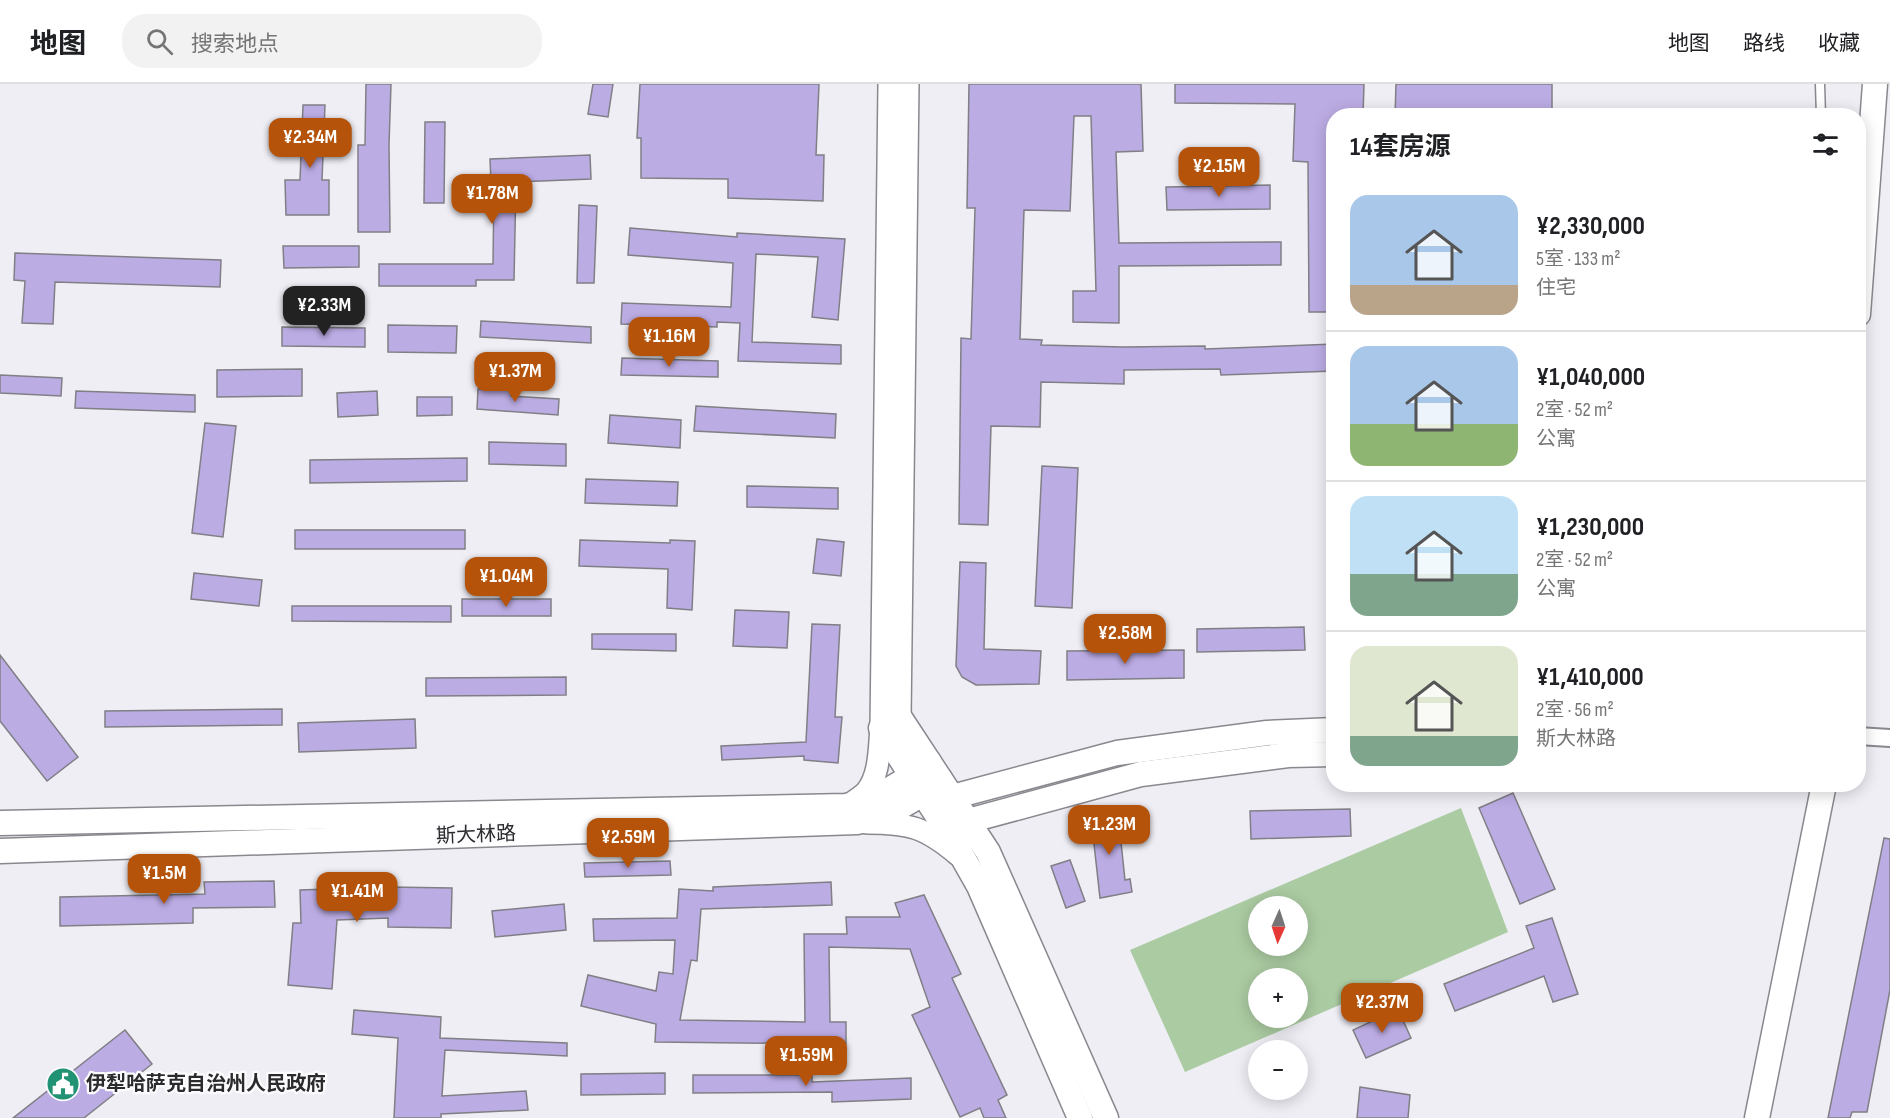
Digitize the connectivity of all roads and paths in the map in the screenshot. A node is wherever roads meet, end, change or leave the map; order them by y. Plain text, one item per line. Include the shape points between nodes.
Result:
1 (889, 84) edge
2 (908, 84) edge
3 (1820, 84) edge
4 (1875, 84) edge
5 (1821, 108) edge
6 (1866, 175) edge
7 (890, 723) junction
8 (1326, 730) edge
9 (1866, 736) edge
10 (1890, 738) edge
11 (1326, 754) edge
12 (931, 782) junction
13 (1822, 792) edge
14 (852, 814) junction
15 (968, 821) junction
16 (0, 823) edge
17 (0, 851) edge
18 (966, 862) junction
19 (1080, 1118) edge
20 (1106, 1118) edge
21 (1757, 1118) edge

1 - 7 street
2 - 7 street
3 - 5 lane
4 - 6 main road
7 - 12 main road
7 - 14 street via 873,782
8 - 12 main road, 斯大林路 via 1267,733
9 - 10 street
11 - 15 main road via 1288,755 1141,774
12 - 14 main road, 斯大林路 via 870,801
12 - 15 main road
12 - 18 main road
13 - 21 main road
14 - 16 main road, 斯大林路
14 - 17 main road, 斯大林路
14 - 18 street via 920,829
15 - 20 main road via 1001,879
18 - 19 main road

